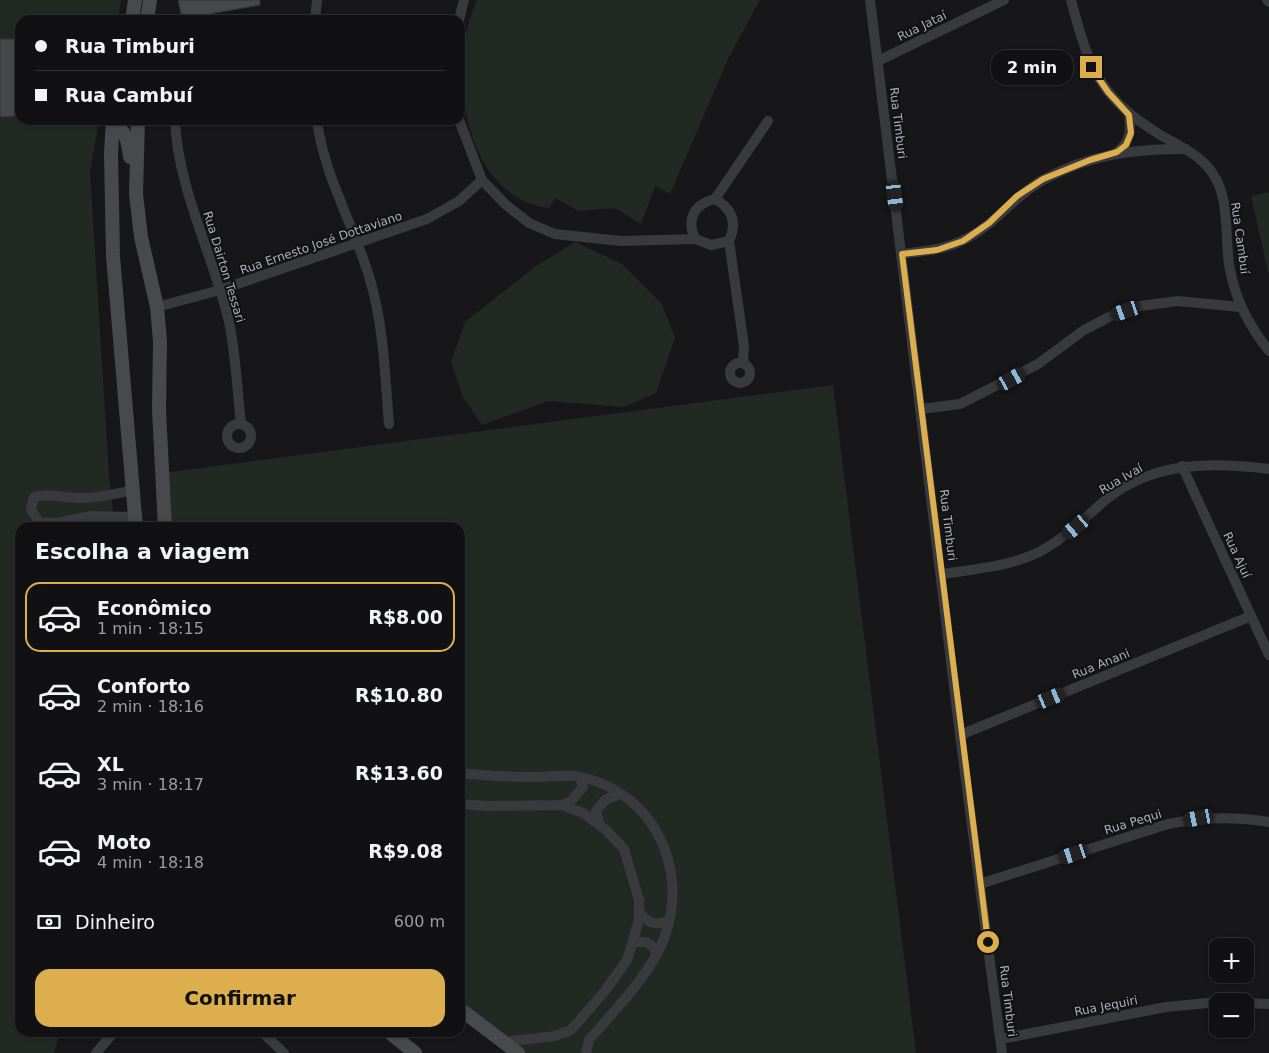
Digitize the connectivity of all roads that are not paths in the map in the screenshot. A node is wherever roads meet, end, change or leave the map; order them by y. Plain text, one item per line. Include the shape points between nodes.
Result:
1 (135, 0) edge
2 (150, 0) edge
3 (317, 0) edge
4 (464, 0) edge
5 (870, 0) edge
6 (1004, 0) edge
7 (1071, 0) edge
8 (133, 15) edge
9 (148, 15) edge
10 (316, 15) edge
11 (460, 15) edge
12 (878, 61) junction
13 (1129, 115) junction
14 (768, 121) dead end
15 (112, 125) edge
16 (116, 125) edge
17 (138, 125) edge
18 (176, 125) edge
19 (318, 125) edge
20 (461, 125) edge
21 (1186, 149) junction
22 (1117, 152) junction
23 (482, 180) junction
24 (136, 194) junction
25 (716, 199) junction
26 (694, 239) junction
27 (729, 241) junction
28 (357, 244) junction
29 (902, 254) junction
30 (220, 290) junction
31 (157, 307) junction
32 (1240, 307) junction
33 (1269, 351) edge
34 (743, 363) dead end
35 (921, 409) junction
36 (241, 424) dead end
37 (389, 424) dead end
38 (1182, 466) junction
39 (1269, 469) edge
40 (133, 490) junction
41 (39, 522) edge
42 (59, 522) edge
43 (135, 522) edge
44 (165, 522) edge
45 (942, 574) junction
46 (1251, 616) junction
47 (1269, 655) edge
48 (960, 735) junction
49 (465, 774) edge
50 (580, 777) junction
51 (620, 794) junction
52 (465, 804) edge
53 (562, 805) junction
54 (1269, 822) edge
55 (600, 826) junction
56 (980, 884) junction
57 (639, 910) junction
58 (669, 921) junction
59 (632, 944) junction
60 (656, 955) junction
61 (1209, 1003) edge
62 (1254, 1003) edge
63 (1269, 1004) edge
64 (465, 1013) edge
65 (110, 1037) edge
66 (266, 1037) edge
67 (396, 1037) edge
68 (1000, 1038) junction
69 (504, 1042) junction
70 (279, 1051) edge
71 (96, 1053) edge
72 (415, 1053) edge
73 (518, 1053) edge
74 (586, 1053) edge
75 (1002, 1053) edge

1 - 8 main road
2 - 9 main road
3 - 10 street
4 - 11 street
5 - 12 street, Rua Timburi
6 - 12 street, Rua Jataí
7 - 13 street, Rua Cambuí via 1091,67
12 - 29 street, Rua Timburi
13 - 21 street, Rua Cambuí
13 - 22 street via 1131,133 1126,145
14 - 25 street
15 - 40 main road via 113,256
16 - 24 main road via 126,135
17 - 24 main road
18 - 30 street, Rua Dairton Tessari via 182,170
19 - 28 street via 328,171
20 - 23 street
21 - 22 street
21 - 32 street, Rua Cambuí via 1214,174 1219,188 1225,211 1230,269
22 - 29 street via 1043,179 963,241 937,250
23 - 26 street via 529,223 555,234 621,242
23 - 28 street, Rua Ernesto José Dottaviano via 459,201 427,219
24 - 31 main road via 141,237
25 - 26 street via 705,201 696,208 690,229
25 - 27 street via 731,212 734,222
26 - 27 street via 712,245
27 - 34 street via 744,346
28 - 30 street, Rua Ernesto José Dottaviano
28 - 37 street via 371,282 379,321
29 - 35 street, Rua Timburi
30 - 31 street, Rua Ernesto José Dottaviano
30 - 36 street, Rua Dairton Tessari via 229,323
31 - 44 main road
32 - 33 street, Rua Cambuí
32 - 35 street via 1178,301 1140,306 1084,330 1038,364 960,404
35 - 45 street, Rua Timburi
38 - 39 street, Rua Ivaí via 1208,464
38 - 45 street, Rua Ivaí via 1156,473 1115,494 1064,537 1038,552 999,566
38 - 46 street, Rua Ajuí
40 - 41 street via 82,498 34,497 31,510
40 - 43 main road
42 - 43 street via 78,518
45 - 48 street, Rua Timburi
46 - 47 street, Rua Ajuí
46 - 48 street, Rua Anani
48 - 56 street, Rua Timburi
49 - 50 street via 491,777
50 - 51 street
50 - 53 street via 583,787
51 - 55 street via 600,804 596,811
51 - 58 street via 658,831 670,861 672,910
52 - 53 street
53 - 55 street via 583,813
54 - 56 street, Rua Pequi via 1199,818 1168,824
55 - 57 street via 624,850
56 - 68 street, Rua Timburi
57 - 58 street via 648,922
57 - 59 street
58 - 60 street
59 - 60 street via 649,942
59 - 69 street via 627,960 571,1030 555,1036
60 - 74 street via 589,1040
61 - 68 street, Rua Jequiri via 1166,1007
62 - 63 street
64 - 69 main road
65 - 71 street
66 - 70 street
67 - 72 main road
68 - 75 street, Rua Timburi
69 - 73 main road

